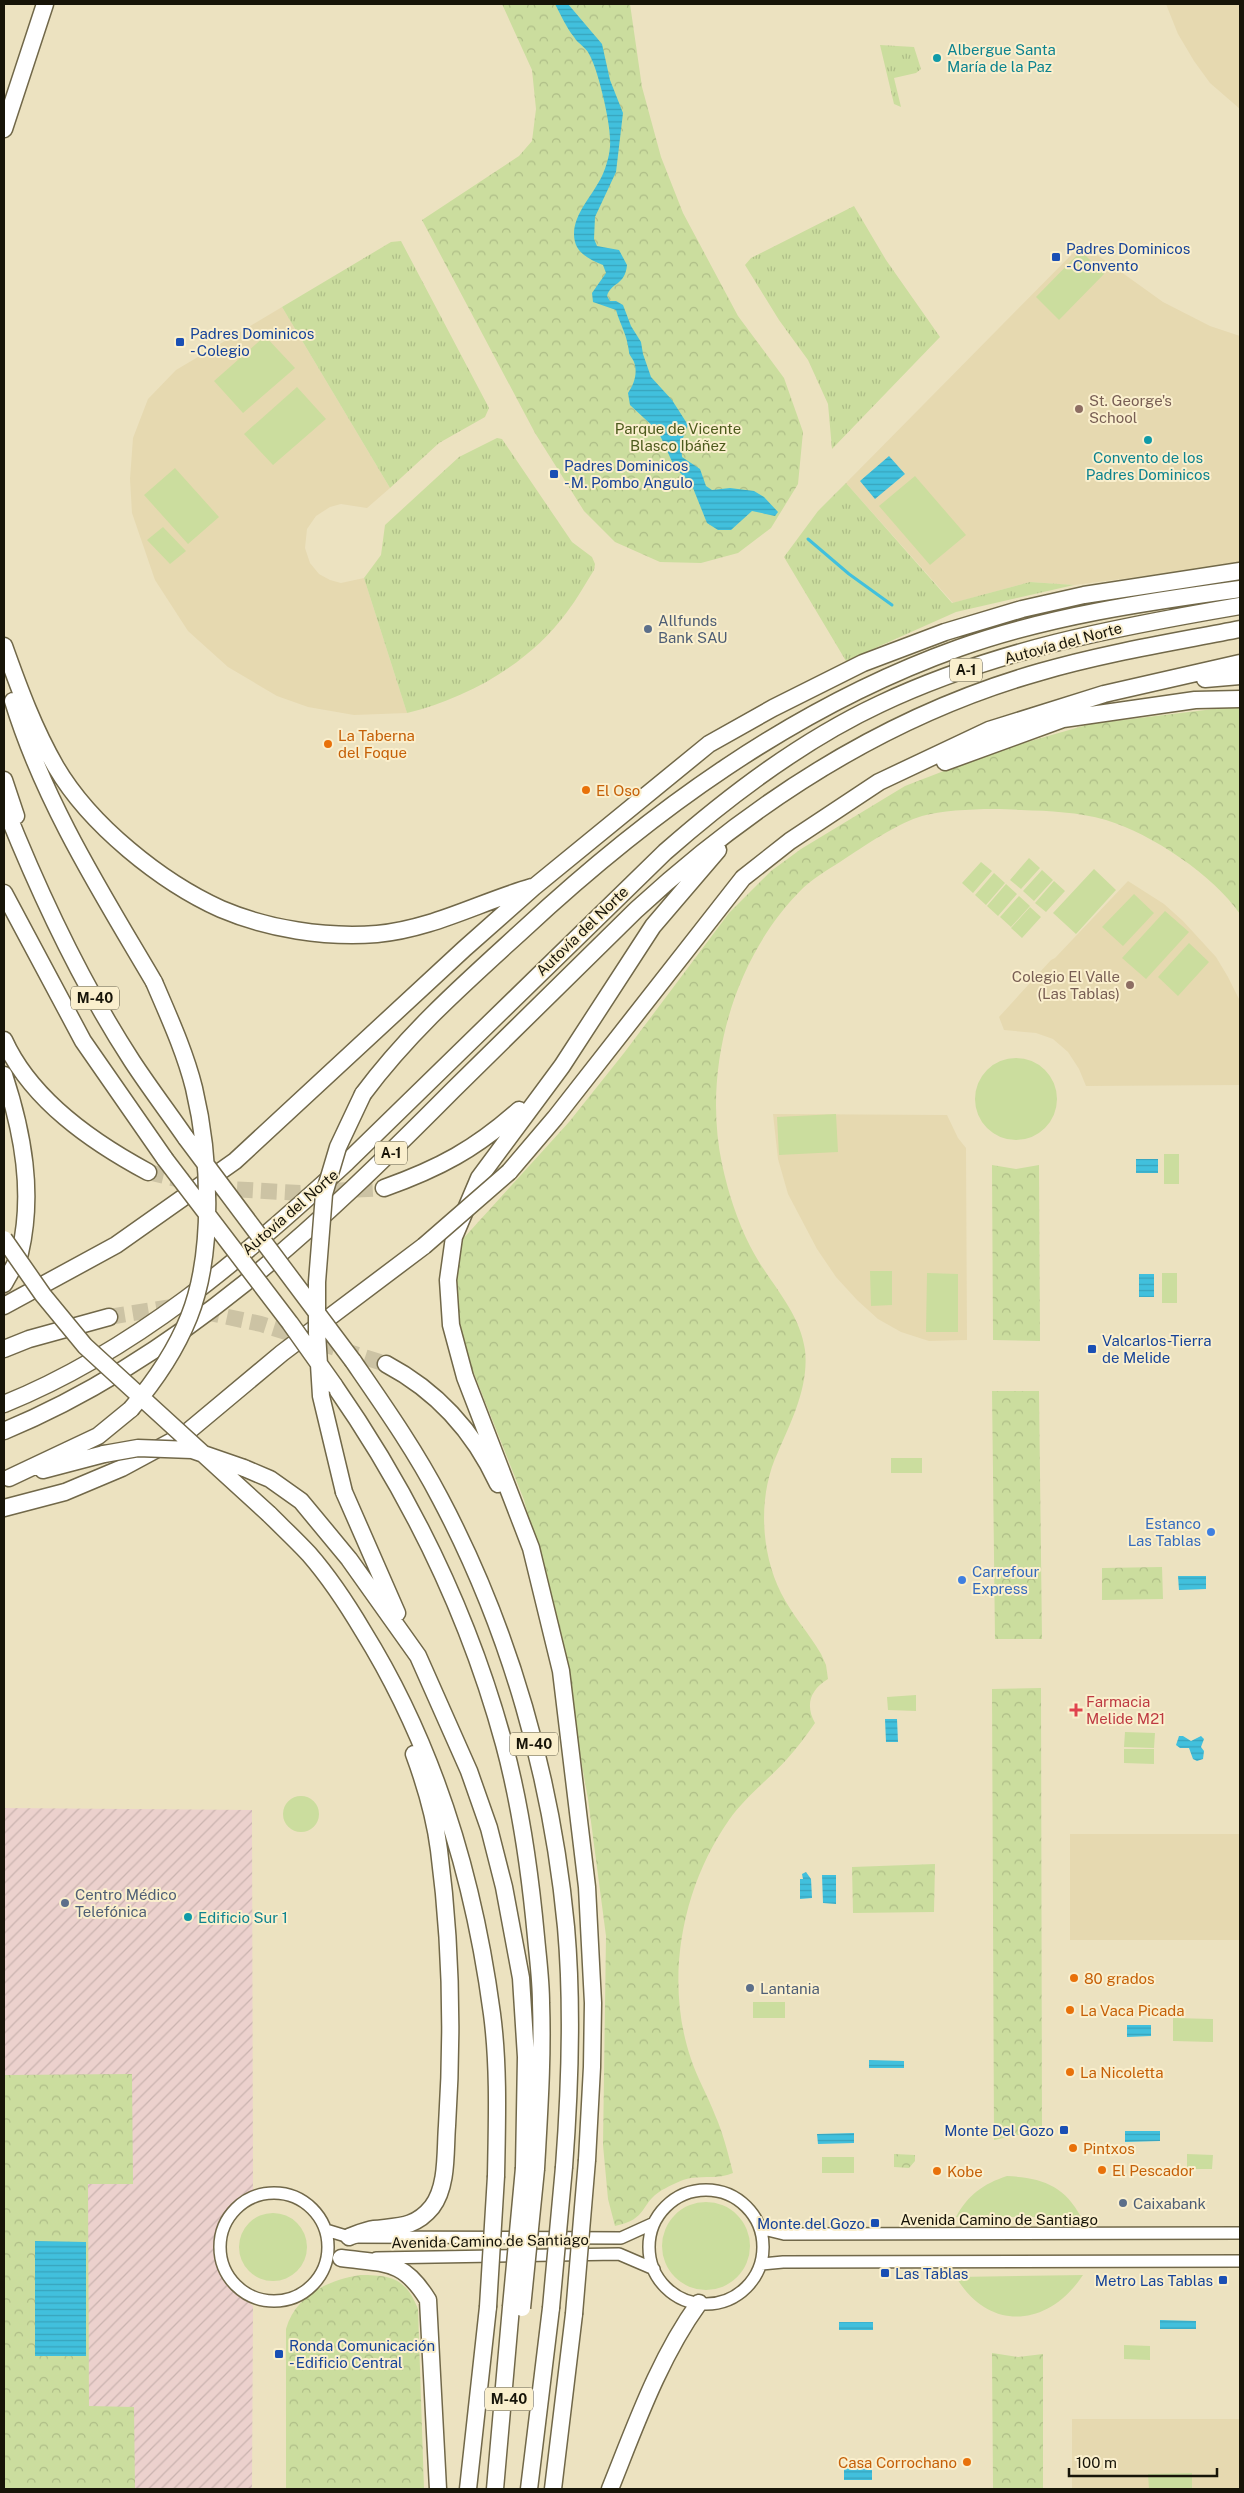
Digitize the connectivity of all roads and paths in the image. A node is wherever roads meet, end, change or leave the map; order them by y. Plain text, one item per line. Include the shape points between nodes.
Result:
1 (45, 4) edge
2 (4, 130) edge
3 (1240, 572) edge
4 (1240, 578) edge
5 (1170, 582) junction
6 (1240, 589) edge
7 (1240, 606) edge
8 (1240, 629) edge
9 (1240, 640) edge
10 (4, 646) edge
11 (1240, 663) edge
12 (1071, 664) junction
13 (4, 671) edge
14 (1240, 676) edge
15 (1123, 689) junction
16 (1240, 699) edge
17 (4, 780) edge
18 (879, 782) junction
19 (4, 805) edge
20 (739, 825) junction
21 (21, 848) junction
22 (534, 887) junction
23 (4, 893) edge
24 (4, 1040) edge
25 (562, 1066) junction
26 (4, 1075) edge
27 (148, 1172) tunnel mouth
28 (384, 1188) tunnel mouth
29 (4, 1239) edge
30 (4, 1284) edge
31 (4, 1306) edge
32 (110, 1317) tunnel mouth
33 (4, 1349) edge
34 (386, 1364) tunnel mouth
35 (4, 1404) edge
36 (4, 1431) edge
37 (6, 1478) edge
38 (4, 1508) edge
39 (379, 1656) junction
40 (418, 1656) junction
41 (572, 1766) junction
42 (530, 2169) junction
43 (654, 2223) junction
44 (760, 2228) junction
45 (326, 2230) junction
46 (1240, 2233) edge
47 (349, 2237) junction
48 (341, 2258) junction
49 (1240, 2260) edge
50 (761, 2264) junction
51 (326, 2266) junction
52 (654, 2269) junction
53 (699, 2303) junction
54 (438, 2489) edge
55 (468, 2489) edge
56 (496, 2489) edge
57 (529, 2489) edge
58 (553, 2489) edge
59 (610, 2489) edge

1 - 2 highway
3 - 5 highway
4 - 5 highway
5 - 22 highway via 1022,608 944,632 863,663 709,744
6 - 40 highway, bridge via 1085,615 960,648 872,685 785,730 702,783 582,875 430,1015 392,1056 363,1094 338,1147 324,1194 316,1333 321,1396 344,1492 379,1576
7 - 35 highway, Autovía del Norte / A-1 via 1052,642 971,668 880,704 799,751 719,805 665,852 347,1162 212,1279 113,1349
8 - 12 highway, Autovía del Norte / A-1
9 - 12 highway via 1119,663
10 - 22 highway via 26,709 57,769 96,820 135,855 221,909 272,926 316,933 377,934 441,921 499,896
11 - 15 highway
12 - 20 highway, Autovía del Norte / A-1 via 972,694 891,729 821,767
13 - 37 highway, bridge via 20,723 64,824 154,982 178,1038 194,1088 208,1193 201,1271 190,1315 156,1380 130,1409 98,1436
14 - 15 highway
15 - 18 highway via 989,730
16 - 18 highway via 1195,700 1063,719 966,753 902,781
17 - 21 highway via 21,829
18 - 38 highway, bridge via 790,841 743,878 509,1172 424,1246 282,1353 185,1434 122,1468 65,1492
19 - 21 highway, M-40
20 - 25 highway via 653,926
20 - 36 highway, Autovía del Norte / A-1 via 679,870 629,916 361,1182 224,1300 126,1367 82,1393
21 - 57 highway, M-40, bridge via 55,922 131,1060 353,1361 394,1422 444,1507 471,1564 510,1662 533,1739 559,1868 570,1994 564,2167
22 - 31 highway via 235,1161 116,1245
23 - 42 highway, M-40, bridge via 83,1041 165,1159 290,1323 368,1434 398,1484 446,1580 481,1670 504,1745 531,1886 541,2002
24 - 27 highway via 37,1089 70,1122 108,1151
25 - 28 highway via 495,1132 447,1163
25 - 41 highway via 479,1178 454,1237 448,1280 451,1325 465,1377 532,1548 561,1671
26 - 30 highway via 21,1132 28,1192 20,1255
29 - 39 highway, bridge via 43,1295 85,1346 309,1554 347,1604
32 - 33 highway
34 - 41 highway via 437,1398 487,1460 507,1504 531,1583
37 - 40 highway, bridge via 138,1448 192,1450 270,1479 301,1501 350,1559
39 - 47 highway via 421,1772 439,1848 449,1960 451,2066 444,2173 433,2206 411,2224 373,2229
39 - 55 highway, bridge via 420,1737 454,1832 477,1921 492,2015 497,2102 496,2176 488,2308
40 - 42 highway via 469,1771 489,1828 504,1887 521,1978
41 - 58 highway, bridge via 587,1887 593,2003 592,2067 574,2314
42 - 56 highway, M-40, bridge
43 - 44 street via 664,2208 678,2197 694,2191 712,2190 742,2203
43 - 47 street, Avenida Camino de Santiago via 621,2238
43 - 52 street via 648,2238
44 - 46 street, Avenida Camino de Santiago via 784,2234
44 - 50 street via 764,2246
45 - 47 street, Avenida Camino de Santiago
45 - 51 street via 329,2247
45 - 51 street via 315,2212 301,2200 284,2194 260,2195 242,2203 228,2220 221,2237 220,2254 236,2286 259,2300 285,2301 303,2294 314,2285
48 - 51 street, Avenida Camino de Santiago
48 - 52 street, Avenida Camino de Santiago via 619,2254
48 - 54 highway via 386,2264 405,2271 417,2282 428,2300
49 - 50 street
50 - 53 street via 748,2287 733,2297 716,2303
52 - 53 street via 672,2292
53 - 59 highway via 674,2343

